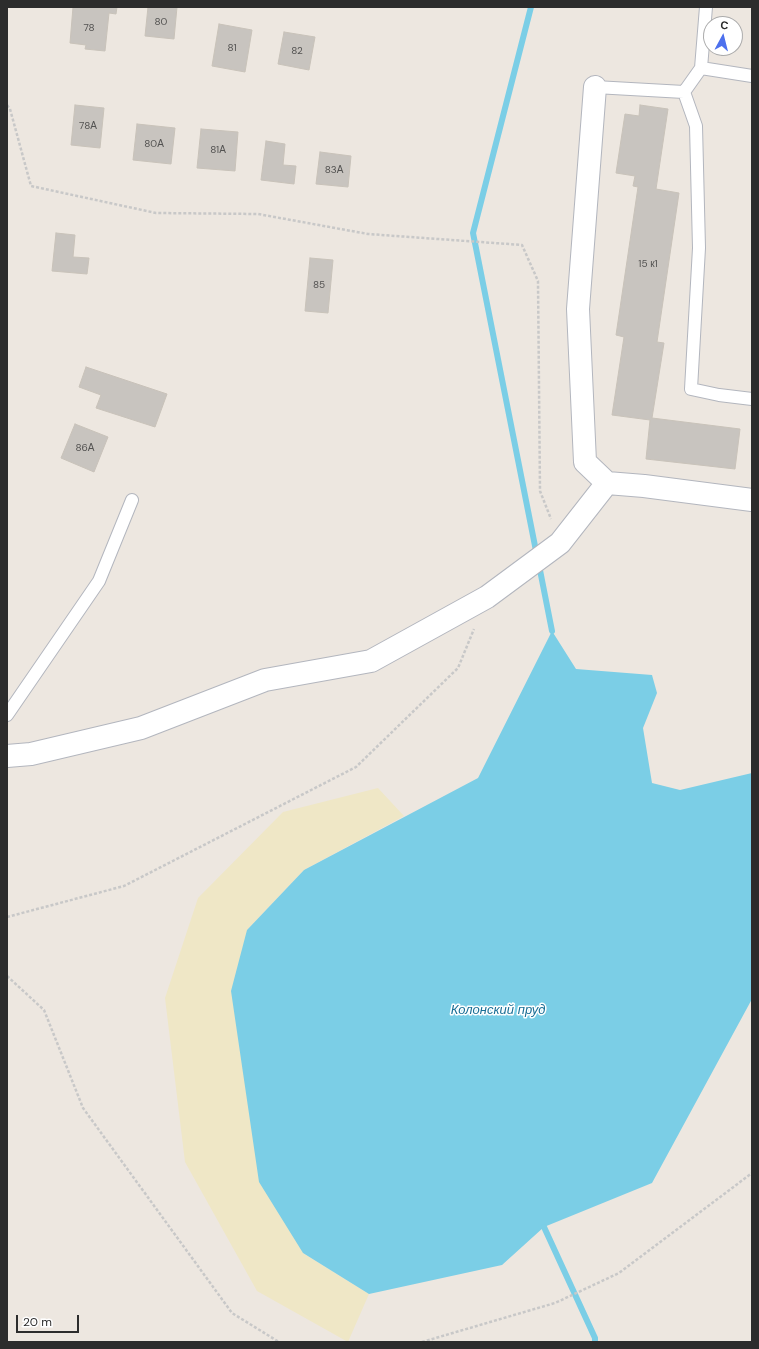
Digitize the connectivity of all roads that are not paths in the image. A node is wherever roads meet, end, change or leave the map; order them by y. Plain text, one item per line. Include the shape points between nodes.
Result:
1 (706, 7) edge
2 (701, 68) junction
3 (752, 76) edge
4 (595, 87) joint
5 (684, 92) junction
6 (752, 399) edge
7 (607, 483) junction
8 (132, 500) dead end
9 (752, 500) edge
10 (7, 715) edge
11 (7, 756) edge

1 - 2 lane
2 - 3 lane
2 - 5 lane
4 - 5 lane
4 - 7 street via 578,309 585,462
5 - 6 lane via 696,126 699,248 691,389
7 - 9 street
7 - 11 street via 560,543 487,597 372,661 265,680 141,728 31,754
8 - 10 lane via 99,581

